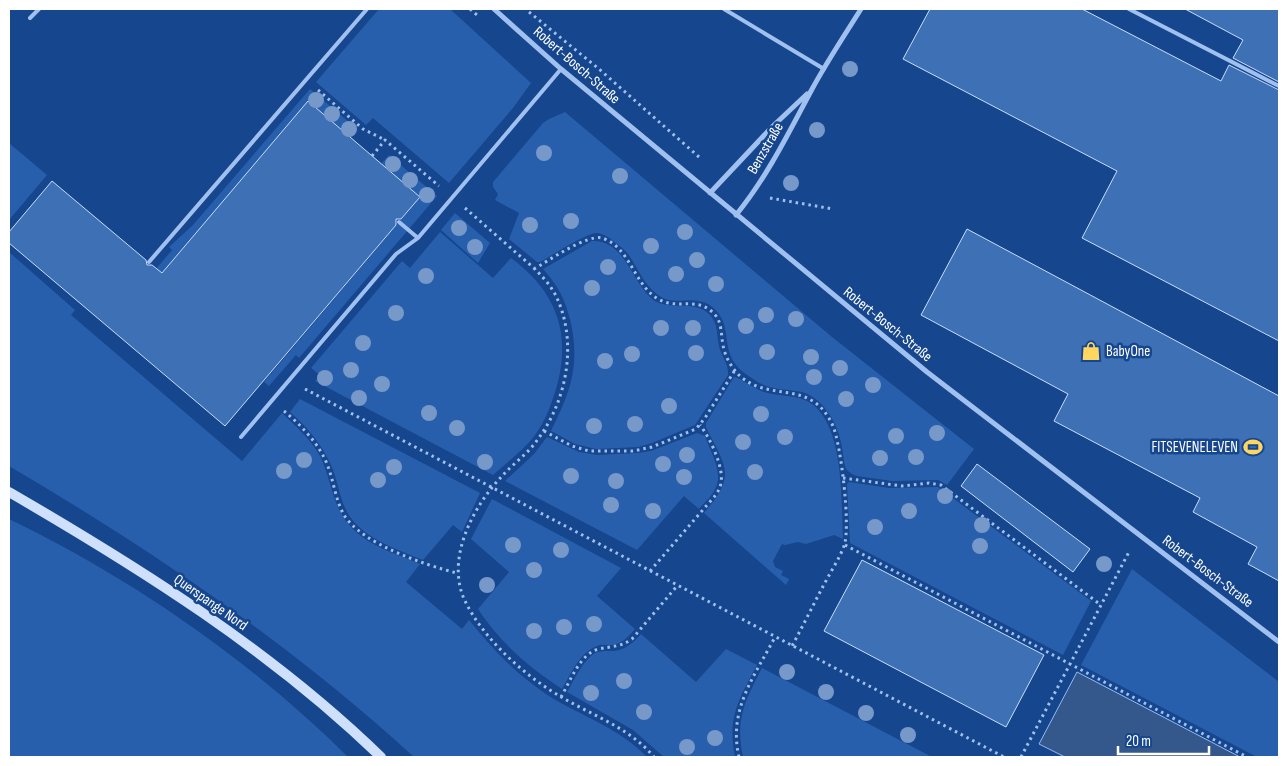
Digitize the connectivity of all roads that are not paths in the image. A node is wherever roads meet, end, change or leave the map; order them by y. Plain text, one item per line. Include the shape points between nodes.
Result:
1 (39, 9) edge
2 (367, 9) edge
3 (494, 9) edge
4 (724, 9) edge
5 (861, 9) edge
6 (1129, 9) edge
7 (30, 18) dead end
8 (562, 69) junction
9 (824, 69) junction
10 (1279, 86) edge
11 (811, 90) junction
12 (710, 193) junction
13 (736, 215) junction
14 (399, 222) dead end
15 (418, 238) junction
16 (149, 262) dead end
17 (242, 437) dead end
18 (9, 492) edge
19 (1279, 642) edge
20 (381, 757) edge

1 - 7 lane
2 - 16 lane
3 - 8 street, Robert-Bosch-Straße
4 - 9 lane
5 - 9 street, Benzstraße
6 - 10 lane
8 - 12 street, Robert-Bosch-Straße
8 - 15 lane
9 - 11 street, Benzstraße
11 - 12 street, Benzstraße
11 - 13 street, Benzstraße via 780,150
12 - 13 street, Robert-Bosch-Straße
13 - 19 street, Robert-Bosch-Straße via 927,372
14 - 15 lane
15 - 17 lane via 396,254
18 - 20 main road, Querspange Nord via 123,561 247,645 320,701

